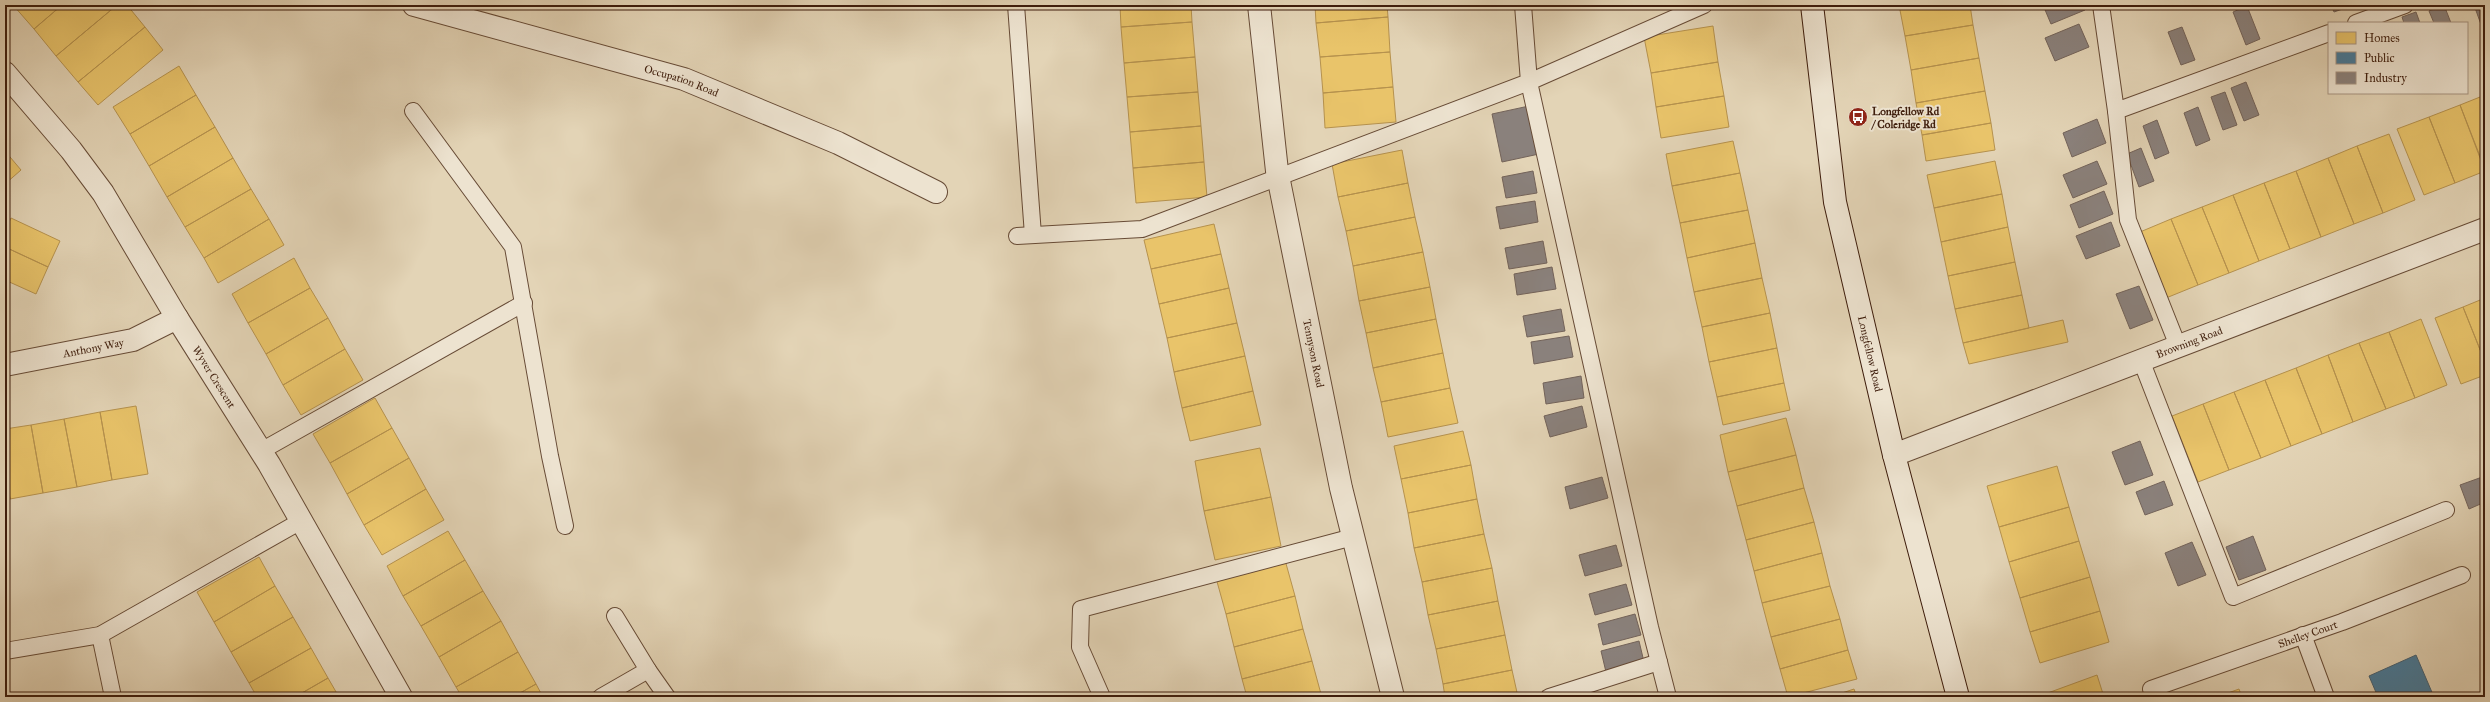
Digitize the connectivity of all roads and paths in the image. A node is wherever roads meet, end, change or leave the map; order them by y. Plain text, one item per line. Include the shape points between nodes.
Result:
1 (414, 5) edge
2 (1016, 5) edge
3 (1259, 5) edge
4 (1523, 5) edge
5 (1704, 5) edge
6 (1812, 5) edge
7 (2101, 5) edge
8 (2405, 5) edge
9 (2359, 22) edge
10 (2328, 33) edge
11 (5, 74) edge
12 (1529, 82) junction
13 (2116, 110) junction
14 (413, 111) dead end
15 (1278, 176) junction
16 (936, 192) dead end
17 (2485, 229) edge
18 (1033, 235) junction
19 (1017, 236) dead end
20 (524, 303) junction
21 (177, 318) junction
22 (2178, 346) junction
23 (2141, 360) junction
24 (5, 365) edge
25 (261, 451) junction
26 (1894, 454) junction
27 (2446, 510) dead end
28 (301, 521) junction
29 (566, 526) dead end
30 (1353, 536) junction
31 (2462, 575) dead end
32 (615, 616) dead end
33 (100, 635) junction
34 (2303, 635) junction
35 (5, 651) edge
36 (1659, 662) junction
37 (648, 670) junction
38 (2151, 689) dead end
39 (113, 697) edge
40 (401, 697) edge
41 (601, 697) edge
42 (667, 697) edge
43 (1102, 697) edge
44 (1393, 697) edge
45 (1549, 697) edge
46 (1668, 697) edge
47 (1958, 697) edge
48 (2326, 697) edge

1 - 16 street, Occupation Road via 684,80 838,143
2 - 18 lane
3 - 15 street, Tennyson Road
4 - 12 lane
5 - 12 lane
6 - 26 street, Longfellow Road via 1835,202
7 - 13 lane
8 - 9 lane
10 - 13 lane
11 - 21 street, Wyver Crescent via 71,150 103,193
12 - 15 lane
12 - 36 lane
13 - 22 lane via 2128,220
14 - 20 lane via 513,247
15 - 18 lane via 1142,229
15 - 30 street, Tennyson Road via 1340,488
17 - 22 street, Browning Road
18 - 19 lane
20 - 25 lane
20 - 29 lane via 550,456
21 - 24 street, Anthony Way via 133,340
21 - 25 street, Wyver Crescent
22 - 23 street, Browning Road
23 - 26 street, Browning Road
23 - 27 lane via 2233,597
25 - 28 street, Wyver Crescent
26 - 47 street, Longfellow Road
28 - 33 lane
28 - 40 street, Wyver Crescent
30 - 43 lane via 1081,609 1080,647
30 - 44 street, Tennyson Road
31 - 34 lane, Shelley Court
32 - 37 lane
33 - 35 lane
33 - 39 lane
34 - 38 lane, Shelley Court
34 - 48 lane
36 - 45 lane
36 - 46 lane
37 - 41 lane
37 - 42 lane

